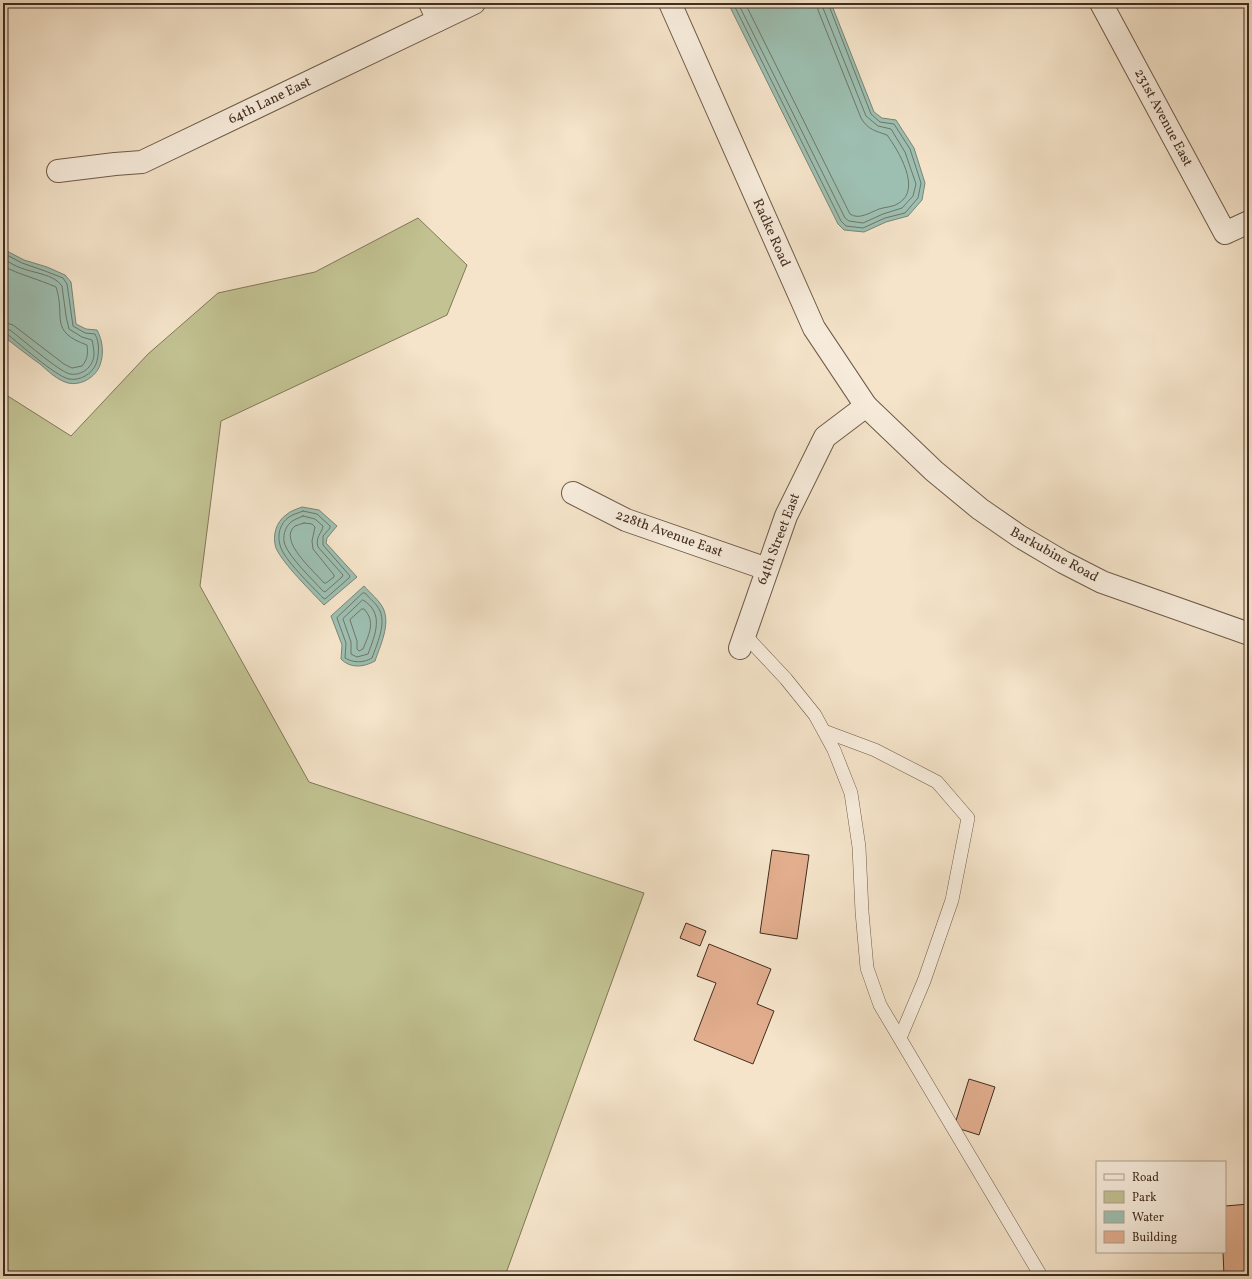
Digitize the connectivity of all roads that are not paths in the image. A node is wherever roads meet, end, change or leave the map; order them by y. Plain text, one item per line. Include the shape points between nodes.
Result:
1 (474, 3) edge
2 (670, 3) edge
3 (1101, 3) edge
4 (434, 12) edge
5 (58, 171) dead end
6 (1249, 222) edge
7 (866, 406) junction
8 (905, 444) joint
9 (573, 493) dead end
10 (767, 569) junction
11 (1249, 634) edge
12 (742, 641) joint
13 (824, 731) junction
14 (900, 1038) junction
15 (1041, 1276) edge

1 - 4 street, 64th Lane East
2 - 7 street, Radke Road via 814,328
3 - 6 street, 231st Avenue East via 1225,232
4 - 5 street, 64th Lane East via 142,162
7 - 8 street, Radke Road
7 - 10 street, 64th Street East via 825,438 786,516
8 - 11 street, Barkubine Road via 980,509 1063,562 1102,582
9 - 10 street, 228th Avenue East via 626,520
10 - 12 street, 64th Street East
12 - 13 lane via 786,679 815,715
13 - 14 lane via 851,793 859,847 867,968 880,1005
13 - 14 lane via 875,750 937,782 968,818 952,900 924,981
14 - 15 lane

